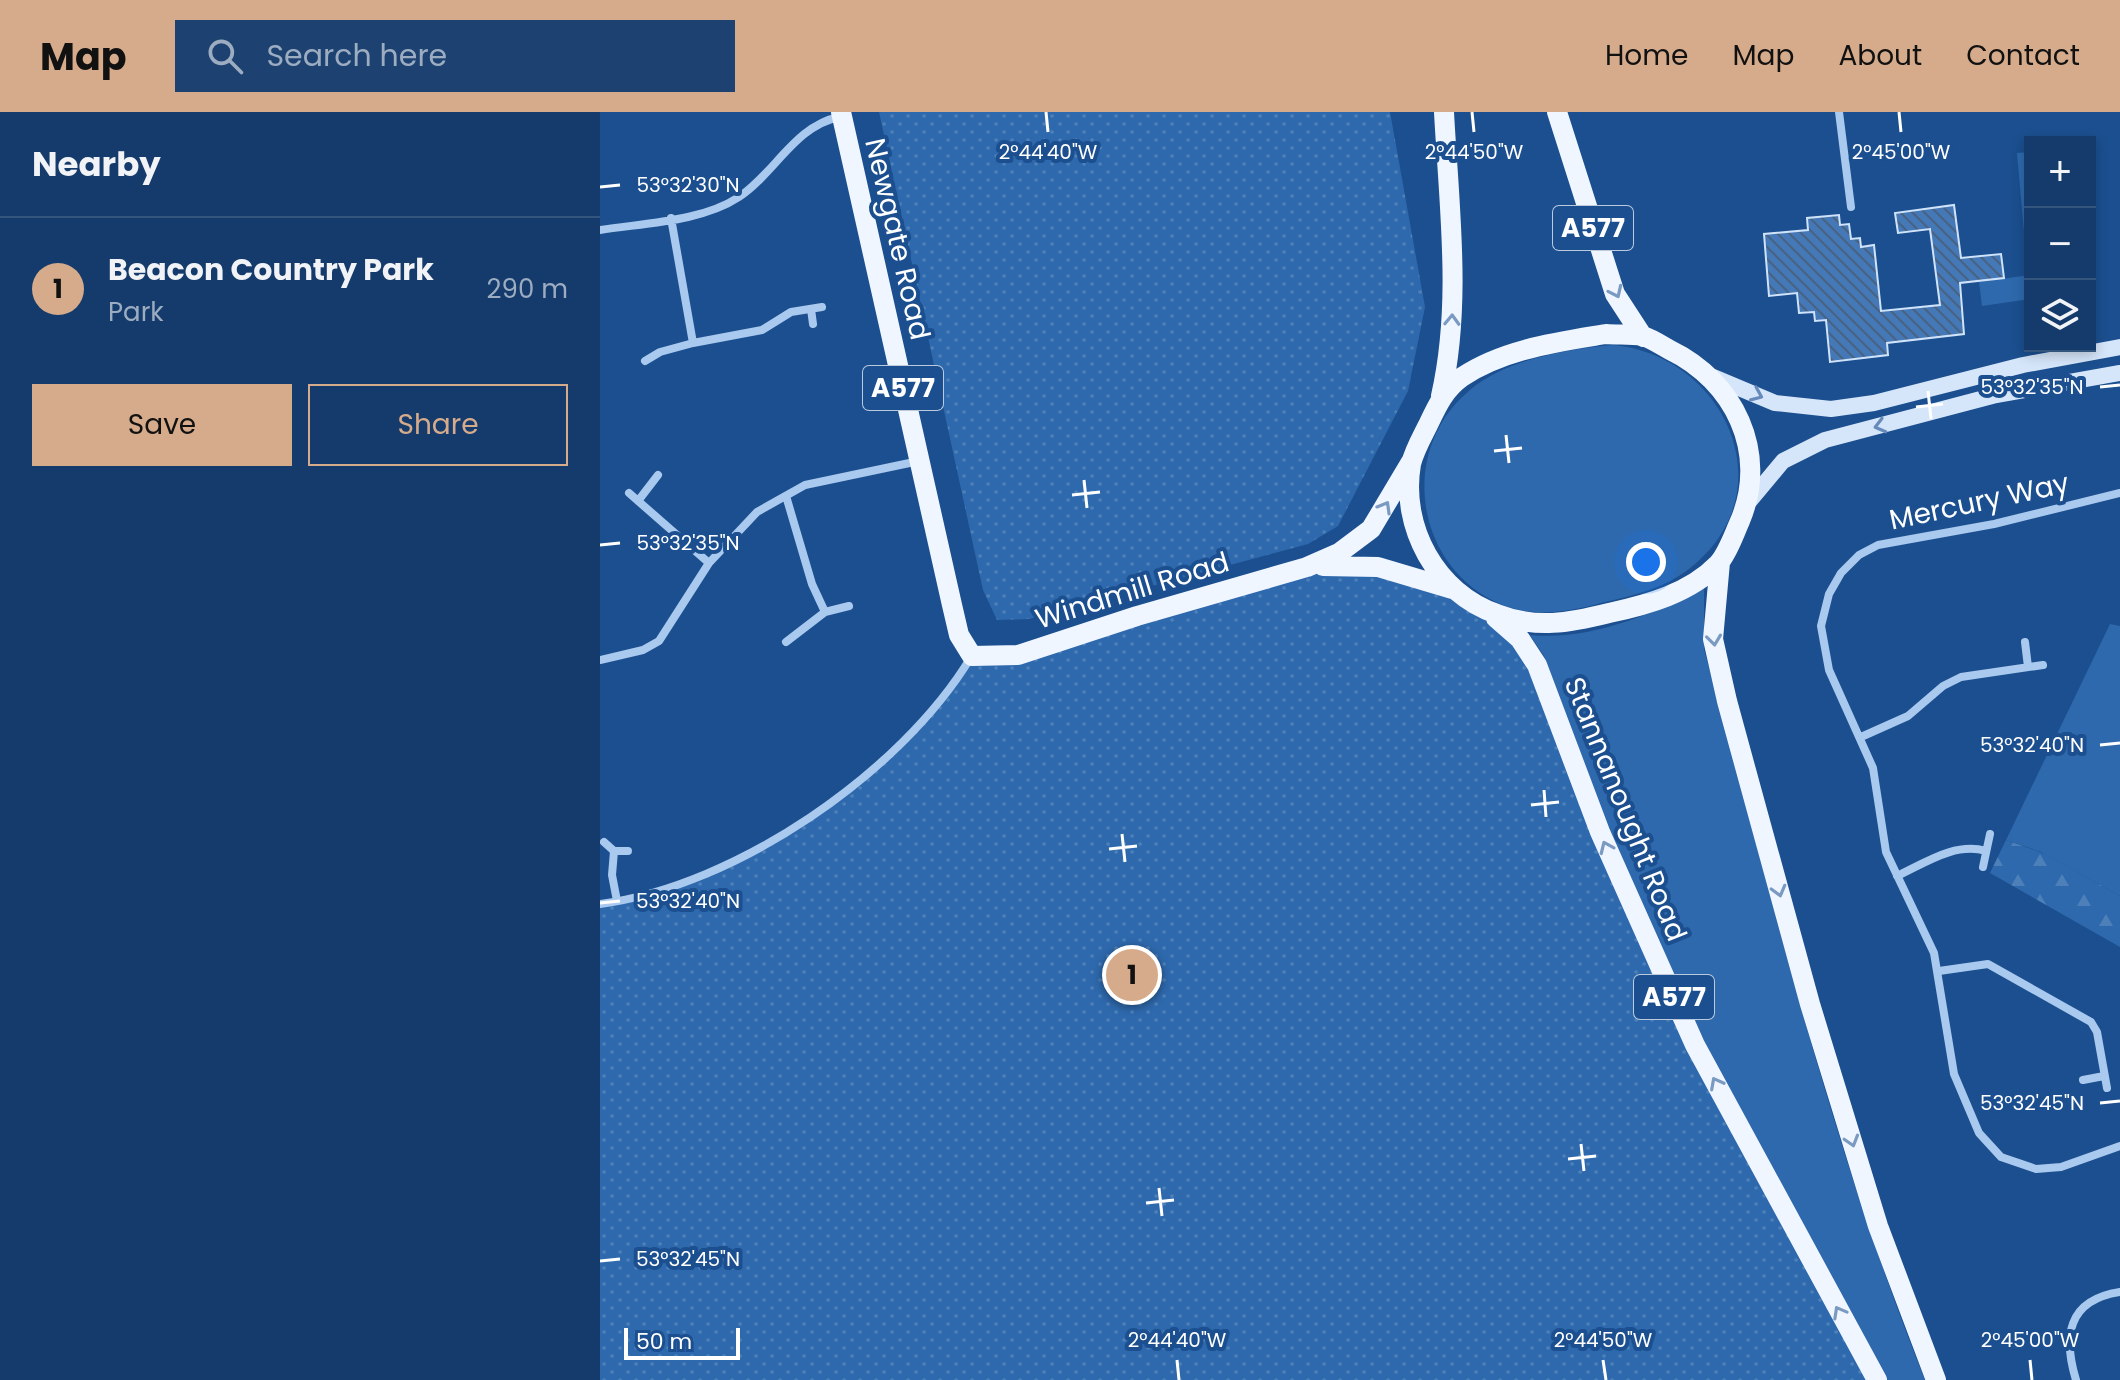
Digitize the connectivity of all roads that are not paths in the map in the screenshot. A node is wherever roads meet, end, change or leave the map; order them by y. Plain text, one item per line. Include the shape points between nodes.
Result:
1 (1444, 112) edge
2 (1557, 112) edge
3 (1839, 112) edge
4 (841, 114) edge
5 (1851, 207) dead end
6 (671, 218) junction
7 (600, 230) edge
8 (822, 307) dead end
9 (811, 309) junction
10 (813, 324) dead end
11 (1643, 337) junction
12 (2120, 337) edge
13 (693, 343) junction
14 (2120, 347) edge
15 (645, 361) dead end
16 (2023, 365) junction
17 (2120, 373) edge
18 (1713, 377) junction
19 (1441, 396) junction
20 (920, 461) junction
21 (1411, 462) junction
22 (658, 475) dead end
23 (629, 493) dead end
24 (2120, 493) edge
25 (786, 496) junction
26 (638, 501) junction
27 (1747, 505) junction
28 (1720, 562) junction
29 (709, 563) junction
30 (1307, 567) junction
31 (1456, 590) junction
32 (849, 606) dead end
33 (1487, 611) junction
34 (825, 612) junction
35 (786, 642) dead end
36 (2025, 642) dead end
37 (972, 656) junction
38 (600, 660) edge
39 (2043, 665) dead end
40 (2028, 667) junction
41 (1861, 737) junction
42 (1990, 834) dead end
43 (604, 842) dead end
44 (614, 851) junction
45 (628, 851) dead end
46 (1986, 851) junction
47 (1983, 867) dead end
48 (1897, 876) junction
49 (617, 901) junction
50 (600, 904) edge
51 (1939, 971) junction
52 (2104, 1076) junction
53 (2083, 1080) dead end
54 (2107, 1088) dead end
55 (2120, 1146) edge
56 (2120, 1292) edge
57 (1877, 1380) edge
58 (1936, 1380) edge
59 (2076, 1380) edge

19 -> 1 main road, A577 via 1451,353 1453,296
2 -> 11 main road, A577 via 1615,294
3 - 5 street
4 - 6 street via 810,128 763,180 736,199 707,212
4 - 20 main road, Newgate Road / A577
6 - 7 street
6 - 13 street
8 - 9 street
9 - 10 street
9 - 13 street via 791,312 762,330
11 - 18 main road, A577
11 - 19 main road, A577 via 1606,334 1524,351 1490,362
12 - 16 main road
13 - 15 street
14 - 16 main road
18 -> 16 main road via 1775,403 1831,409
17 -> 27 main road via 1996,395 1825,440 1783,461
18 - 27 main road, A577 via 1744,435
19 - 21 main road, A577
20 - 25 street via 805,485
20 - 37 main road, Newgate Road / A577 via 959,635
30 -> 21 main road, Windmill Road / A577 via 1362,539
21 - 31 main road, A577 via 1414,524 1434,568
22 - 26 street
23 - 26 street
24 - 41 street, Mercury Way via 1955,532 1888,541 1850,563 1829,594 1821,637 1829,670
25 - 29 street via 757,512
25 - 34 street
26 - 29 street
27 - 28 main road, A577
28 - 33 main road, A577 via 1654,602 1568,623 1519,623
28 -> 58 main road, A577 via 1713,639 1727,701 1878,1226
29 - 38 street via 659,641 632,654
30 - 31 main road, Windmill Road / A577 via 1361,564
30 - 37 main road, Windmill Road / A577 via 1018,655
31 - 33 main road, A577
32 - 34 street
57 -> 33 main road, Stannanought Road / A577 via 1695,1045 1600,832 1537,665 1520,639
34 - 35 street
36 - 40 street
37 - 49 street via 953,687 905,741 802,821 696,879
39 - 40 street
40 - 41 street via 1961,677 1908,716
41 - 48 street, Mercury Way via 1873,768 1883,840
42 - 46 street
43 - 44 street
44 - 45 street
44 - 49 street
46 - 47 street
46 - 48 street via 1958,849
48 - 51 street, Mercury Way via 1924,926
49 - 50 street
51 - 52 street via 1988,964 2091,1022
51 - 55 street, Mercury Way via 1958,1087 1993,1151 2012,1164 2048,1169
52 - 53 street
52 - 54 street
56 - 59 street via 2094,1300 2072,1324 2068,1354

